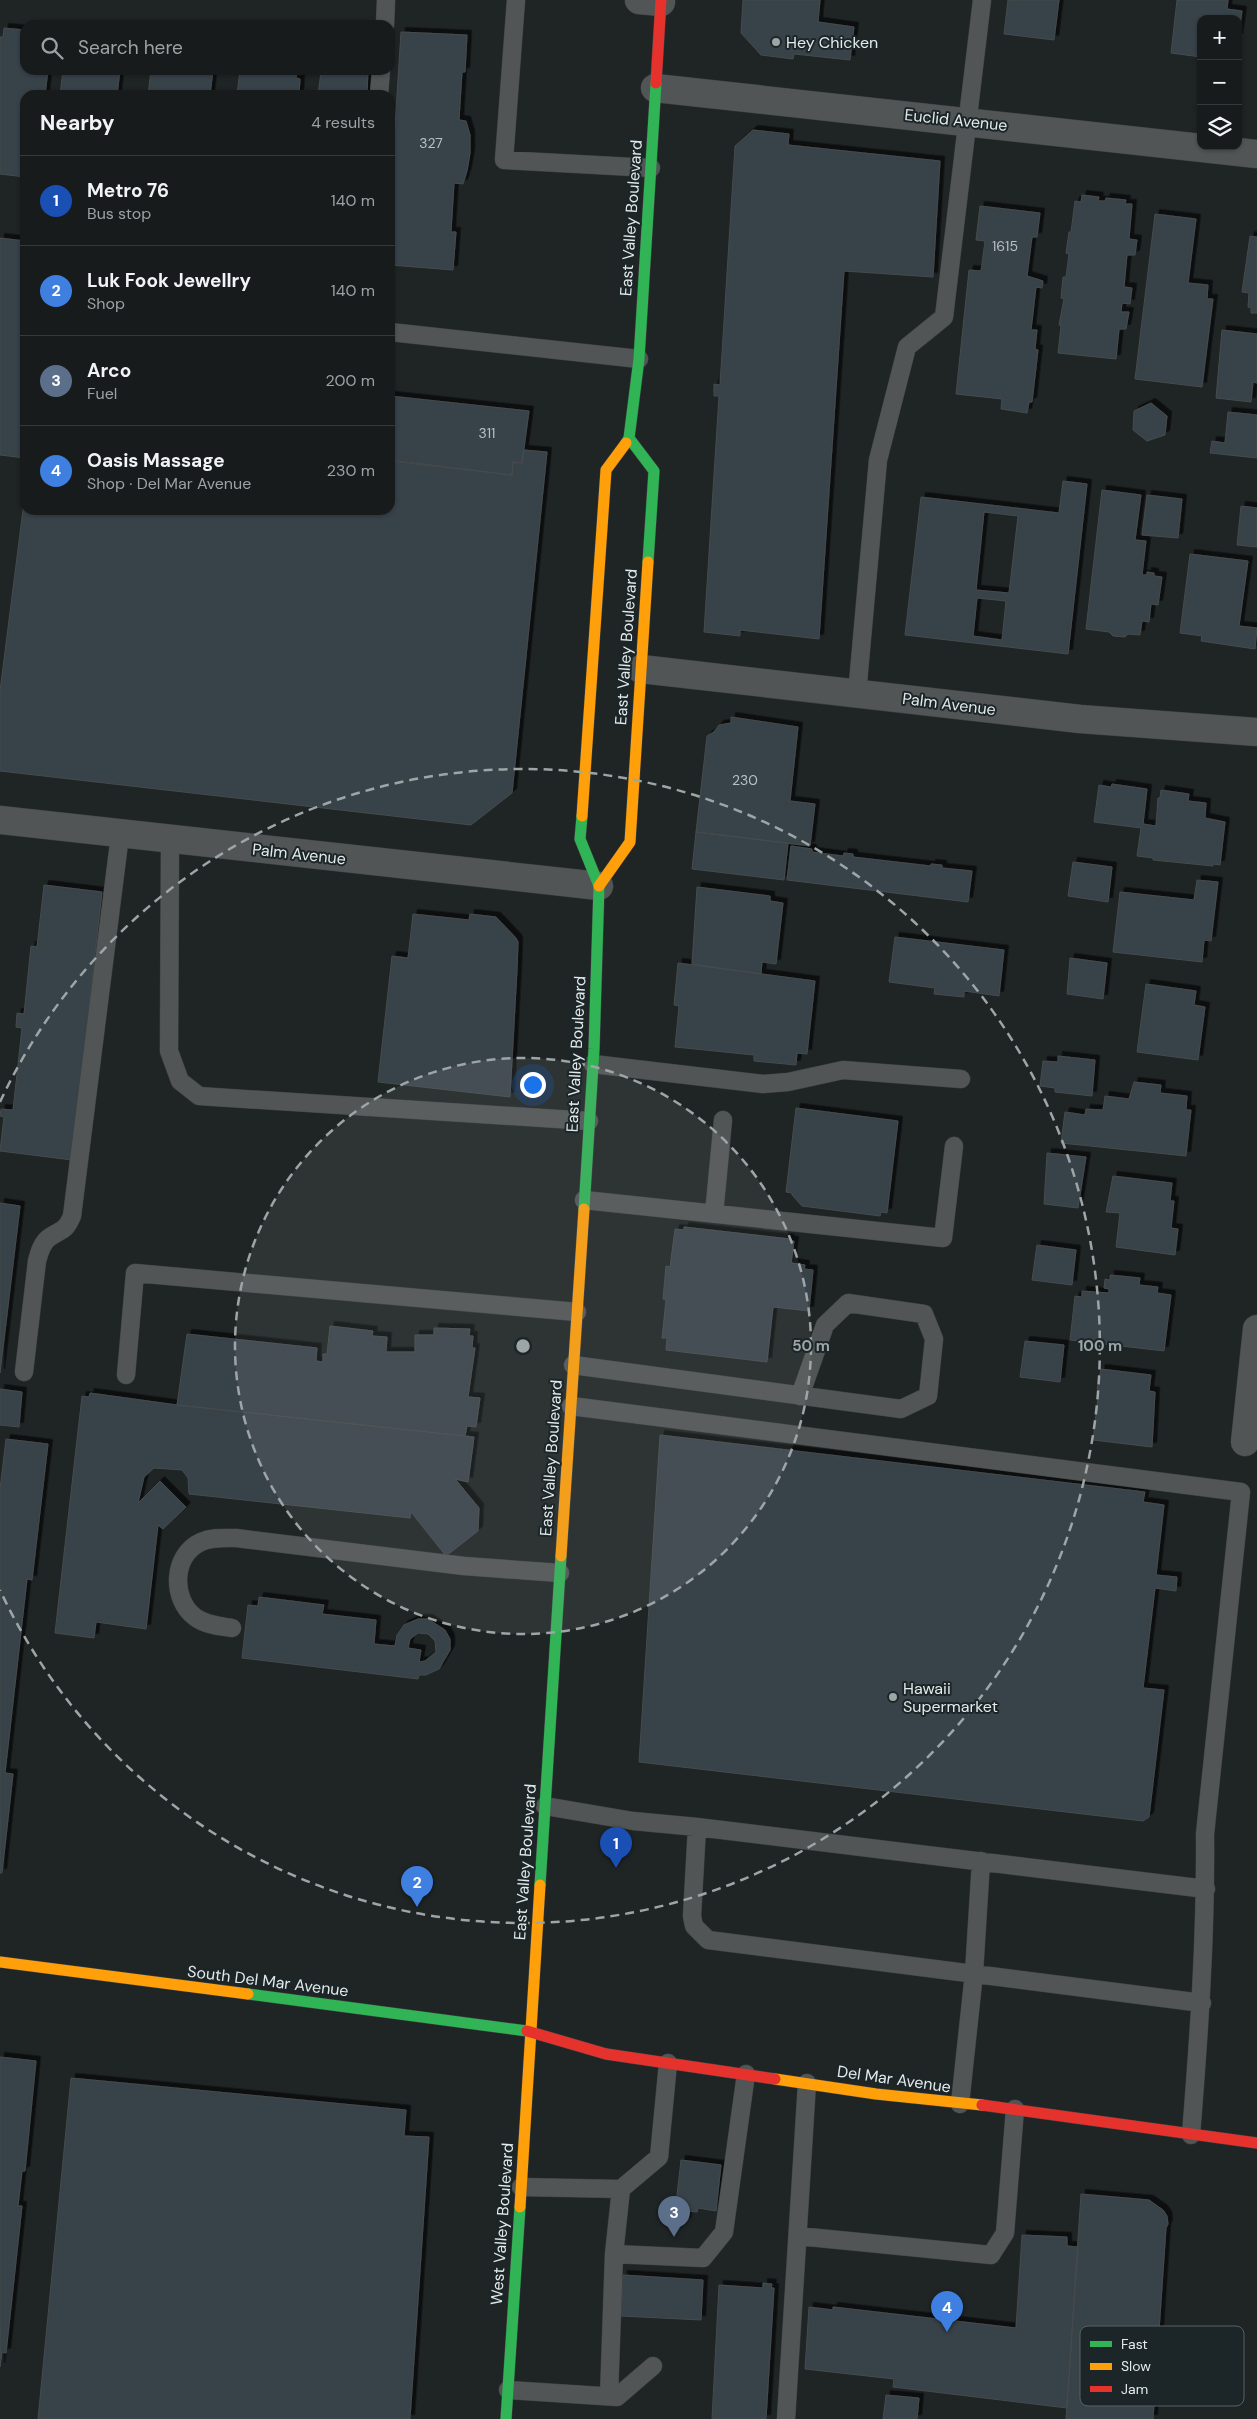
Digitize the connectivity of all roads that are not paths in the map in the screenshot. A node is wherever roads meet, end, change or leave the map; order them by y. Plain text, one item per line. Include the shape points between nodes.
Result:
1 (386, 0) edge
2 (516, 0) edge
3 (654, 0) edge
4 (982, 0) edge
5 (385, 20) edge
6 (381, 75) edge
7 (655, 88) junction
8 (379, 90) edge
9 (967, 121) junction
10 (1257, 154) edge
11 (651, 168) junction
12 (395, 333) edge
13 (639, 358) junction
14 (629, 438) junction
15 (641, 669) junction
16 (858, 694) junction
17 (1257, 732) edge
18 (0, 820) edge
19 (120, 835) junction
20 (170, 840) junction
21 (599, 886) junction
22 (593, 1064) junction
23 (961, 1079) dead end
24 (723, 1120) dead end
25 (589, 1121) junction
26 (954, 1146) dead end
27 (584, 1200) junction
28 (714, 1214) junction
29 (577, 1312) junction
30 (1257, 1329) edge
31 (573, 1365) junction
32 (24, 1372) dead end
33 (126, 1375) dead end
34 (800, 1396) junction
35 (571, 1406) junction
36 (1245, 1442) dead end
37 (560, 1573) junction
38 (232, 1628) dead end
39 (545, 1806) junction
40 (697, 1827) junction
41 (981, 1861) junction
42 (1206, 1889) junction
43 (0, 1962) edge
44 (974, 1973) junction
45 (1202, 2003) junction
46 (531, 2031) junction
47 (668, 2063) junction
48 (746, 2074) junction
49 (807, 2083) junction
50 (960, 2104) junction
51 (1015, 2110) junction
52 (1191, 2135) junction
53 (1257, 2143) edge
54 (521, 2187) junction
55 (621, 2189) junction
56 (798, 2236) junction
57 (614, 2254) junction
58 (653, 2366) dead end
59 (508, 2390) junction
60 (608, 2396) junction
61 (506, 2419) edge
62 (786, 2419) edge

1 - 5 lane
2 - 11 lane via 504,160
3 - 7 main road, East Valley Boulevard
4 - 9 lane
6 - 8 lane
7 - 9 street, Euclid Avenue
7 - 11 main road, East Valley Boulevard
9 - 10 street, Euclid Avenue
9 - 16 lane via 944,317 907,347 878,460
11 - 13 main road, East Valley Boulevard
12 - 13 lane
13 - 14 main road, East Valley Boulevard
14 - 15 main road, East Valley Boulevard via 654,471
14 - 21 main road, East Valley Boulevard via 606,470 592,645 580,839
15 - 16 street, Palm Avenue
15 - 21 main road, East Valley Boulevard via 630,842
16 - 17 street, Palm Avenue via 1080,719
18 - 19 street, Palm Avenue
19 - 20 street, Palm Avenue
19 - 32 lane via 72,1216 67,1228 48,1238 39,1254
20 - 21 street, Palm Avenue
20 - 25 lane via 169,1051 180,1081 198,1096
21 - 22 main road, East Valley Boulevard
22 - 23 lane via 763,1084 844,1070
22 - 25 main road, East Valley Boulevard
24 - 28 lane
25 - 27 main road, East Valley Boulevard
26 - 28 lane via 943,1238
27 - 28 lane
27 - 29 main road, East Valley Boulevard
29 - 31 main road, East Valley Boulevard
29 - 33 lane via 135,1273
30 - 36 street
31 - 34 lane
31 - 35 main road, East Valley Boulevard
34 - 34 lane via 901,1409 928,1396 934,1339 924,1314 848,1303 825,1326
35 - 37 main road, East Valley Boulevard
35 - 42 lane via 1241,1492 1204,1834
37 - 38 lane via 464,1566 236,1538 200,1542 186,1555 178,1573 178,1596 194,1617 215,1626
37 - 39 main road, East Valley Boulevard
39 - 40 lane via 633,1821
39 - 46 main road, East Valley Boulevard
40 - 41 lane
40 - 44 lane via 692,1916 694,1926 708,1940
41 - 42 lane
41 - 44 lane
42 - 45 lane
43 - 46 main road, South Del Mar Avenue
44 - 45 lane
44 - 50 lane
45 - 52 lane
46 - 47 main road, Del Mar Avenue via 606,2054
46 - 54 main road, West Valley Boulevard
47 - 48 main road, Del Mar Avenue
47 - 55 lane via 659,2157
48 - 49 main road, Del Mar Avenue
48 - 57 lane via 724,2232 703,2258
49 - 50 main road, Del Mar Avenue
49 - 56 lane
50 - 51 main road, Del Mar Avenue
51 - 52 main road, Del Mar Avenue
51 - 56 lane via 1006,2233 991,2255
52 - 53 main road, Del Mar Avenue
54 - 55 lane
54 - 59 main road, West Valley Boulevard
55 - 57 lane
56 - 62 lane
57 - 60 lane
58 - 60 lane via 617,2397
59 - 60 lane
59 - 61 main road, West Valley Boulevard

